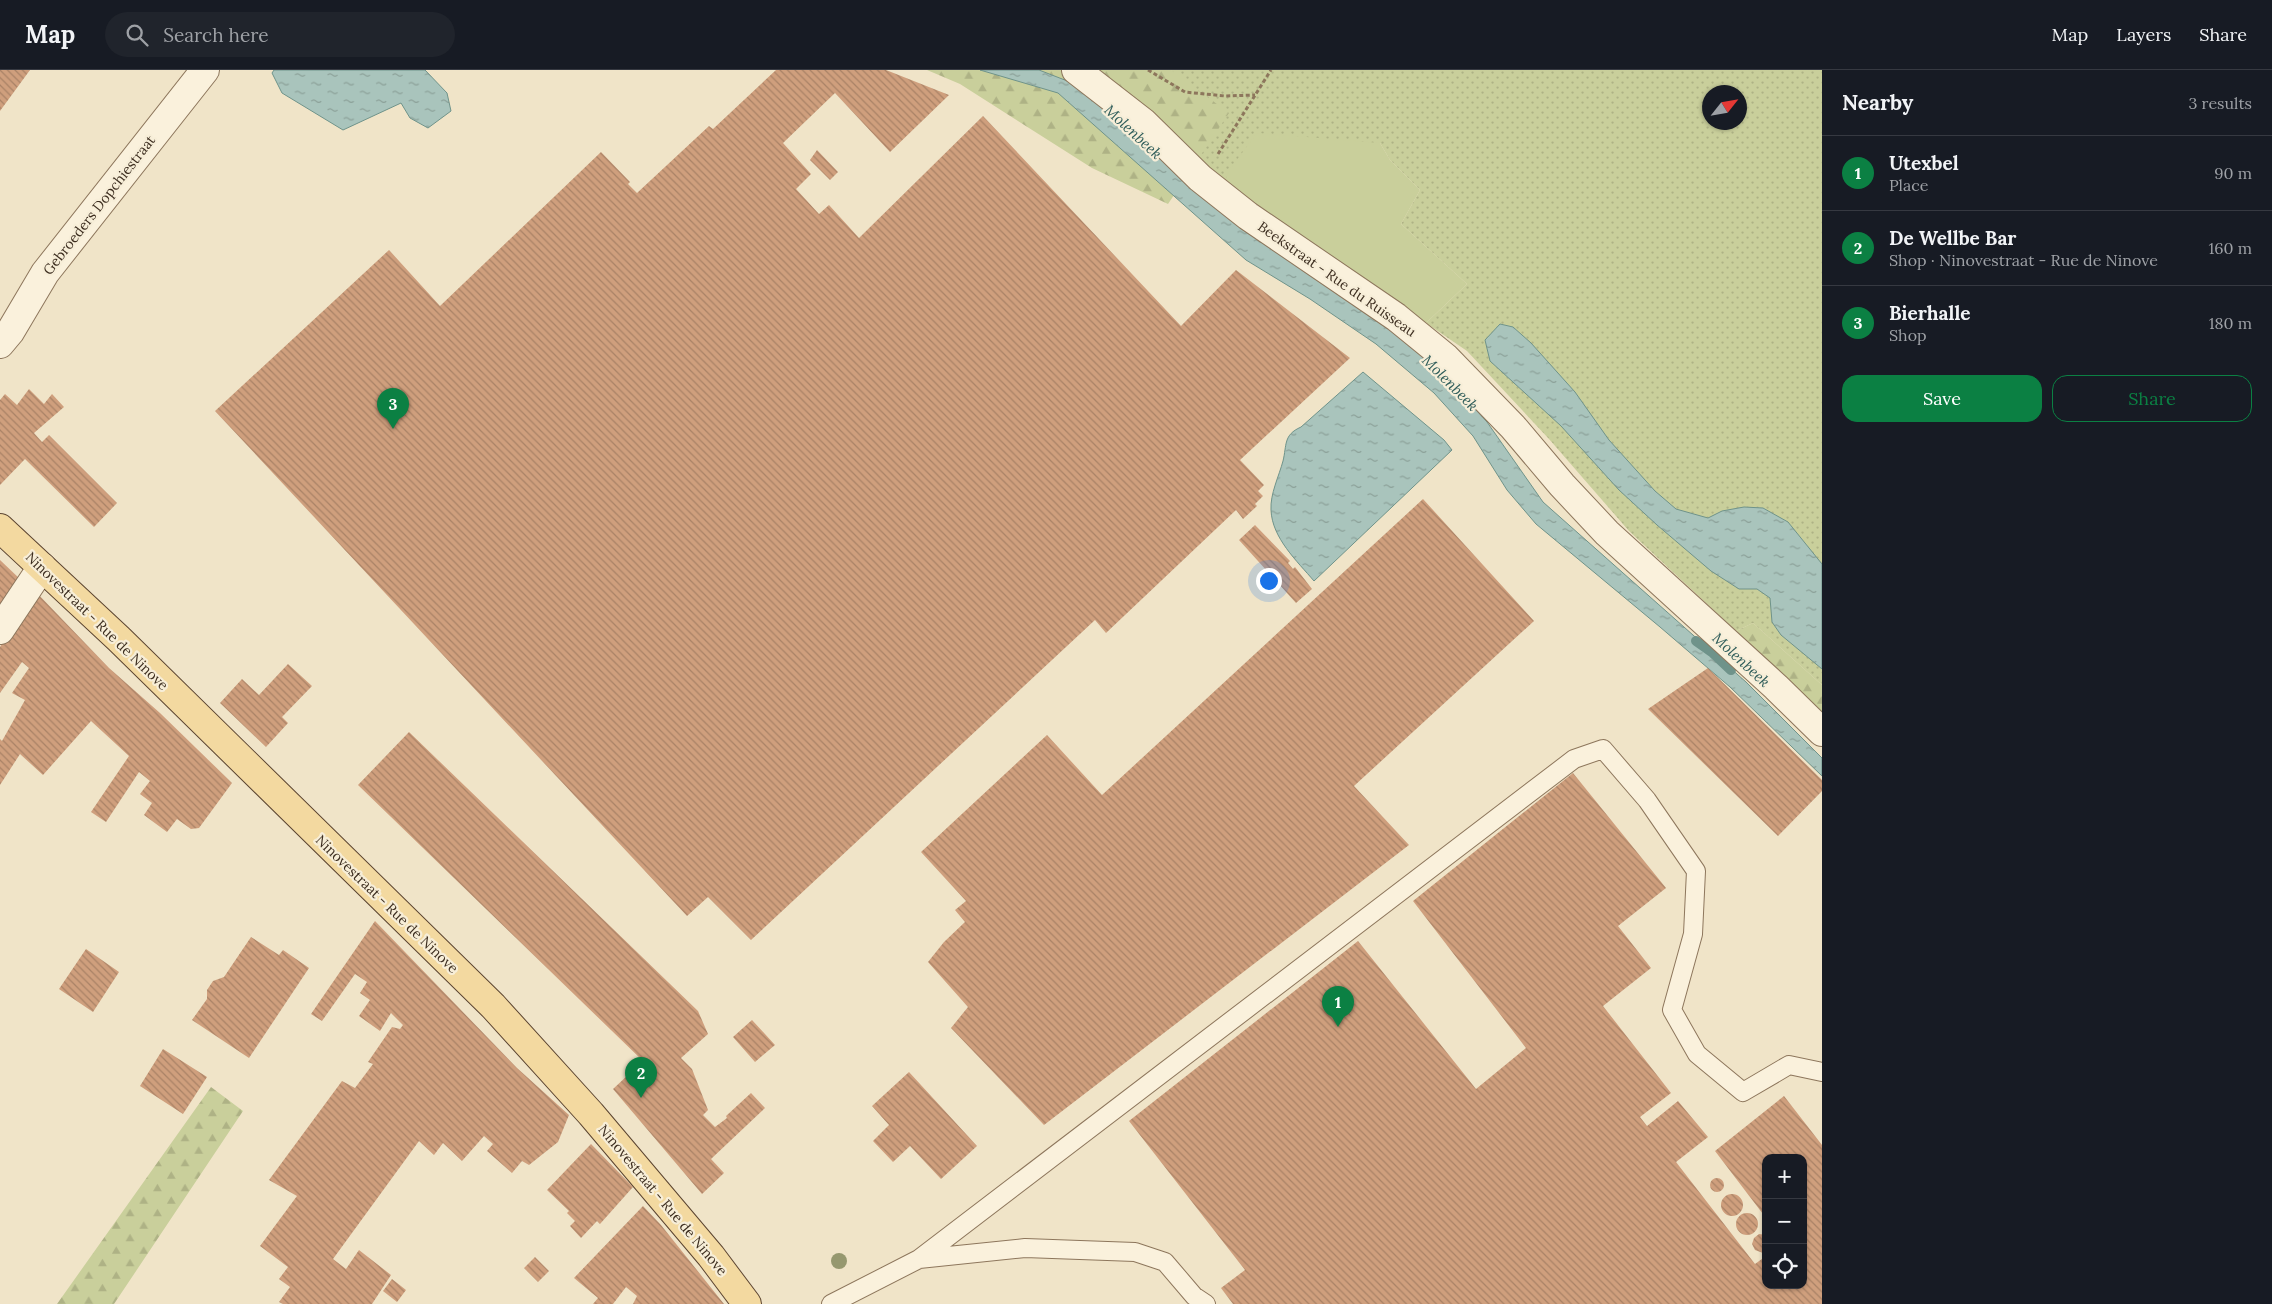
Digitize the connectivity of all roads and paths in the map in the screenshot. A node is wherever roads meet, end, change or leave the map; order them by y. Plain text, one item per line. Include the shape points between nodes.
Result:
1 (205, 70) edge
2 (1076, 70) edge
3 (1148, 70) edge
4 (1271, 70) edge
5 (1255, 95) junction
6 (1200, 178) junction
7 (0, 344) edge
8 (0, 528) edge
9 (42, 568) junction
10 (0, 630) edge
11 (1822, 732) edge
12 (1822, 1072) edge
13 (918, 1259) junction
14 (747, 1304) edge
15 (831, 1304) edge
16 (1206, 1304) edge

1 - 7 street, Gebroeders Dopchiestraat via 44,273
2 - 6 street, Beekstraat - Rue du Ruisseau via 1143,122
3 - 5 path via 1185,92
4 - 5 path
5 - 6 path
6 - 11 street, Beekstraat - Rue du Ruisseau via 1248,216 1396,317 1445,357 1513,427 1607,533
8 - 9 main road, Ninovestraat - Rue de Ninove
9 - 10 street
9 - 14 main road, Ninovestraat - Rue de Ninove via 119,639 493,1006 591,1114 711,1256
12 - 13 lane via 1789,1065 1743,1092 1697,1054 1672,1010 1693,934 1696,871 1647,800 1603,749 1574,759
13 - 15 lane
13 - 16 lane via 1025,1248 1135,1252 1165,1262 1194,1296

